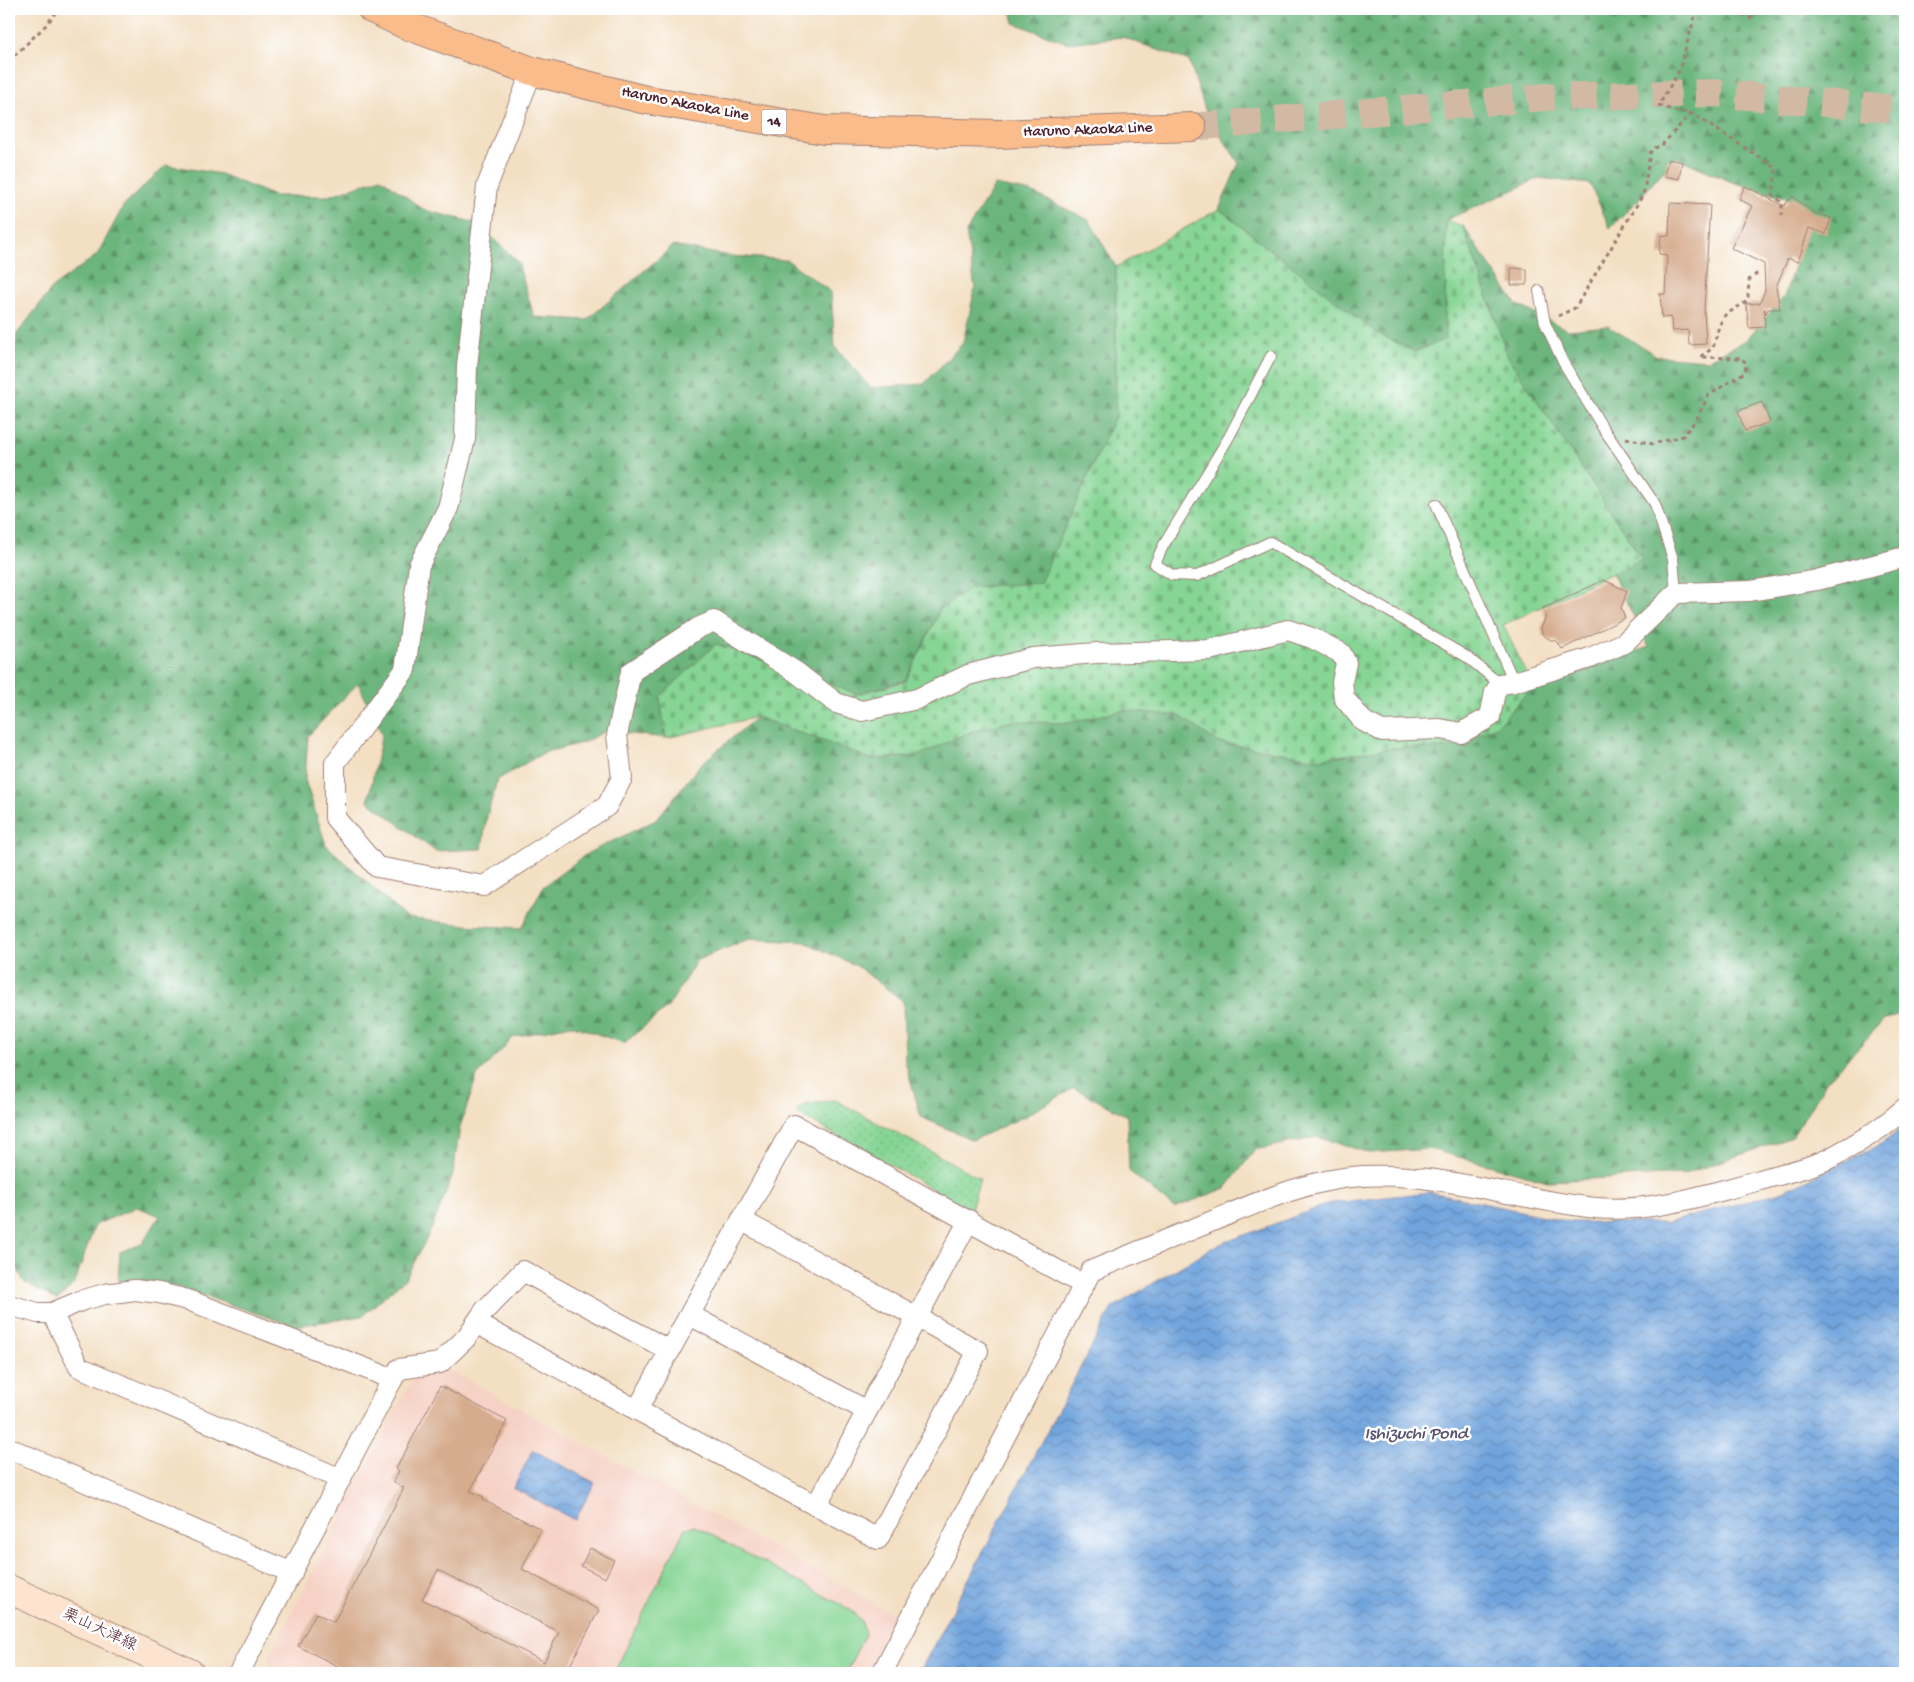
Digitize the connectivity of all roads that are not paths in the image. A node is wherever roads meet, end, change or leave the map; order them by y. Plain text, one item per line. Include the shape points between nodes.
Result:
1 (372, 9) edge
2 (532, 71) junction
3 (1192, 127) tunnel mouth
4 (1539, 291) dead end
5 (1271, 356) dead end
6 (1436, 504) dead end
7 (1905, 557) edge
8 (1676, 594) junction
9 (1507, 683) junction
10 (1905, 1108) edge
11 (741, 1220) junction
12 (969, 1220) junction
13 (1084, 1285) junction
14 (9, 1305) edge
15 (52, 1313) junction
16 (690, 1315) junction
17 (917, 1317) junction
18 (476, 1323) junction
19 (670, 1351) junction
20 (392, 1380) junction
21 (637, 1410) junction
22 (867, 1411) junction
23 (9, 1448) edge
24 (341, 1480) junction
25 (816, 1506) junction
26 (292, 1573) junction
27 (9, 1589) edge
28 (181, 1671) edge
29 (238, 1673) edge
30 (882, 1673) edge

1 - 2 main road, Haruno Akaoka Line / 14 via 406,25
2 - 3 main road, Haruno Akaoka Line / 14 via 642,99 824,130 999,134
2 - 9 street via 486,186 467,366 465,439 448,508 418,565 405,670 335,763 335,818 377,867 484,886 607,806 622,778 616,735 631,672 714,621 796,672 836,703 862,711 917,699 968,675 1033,658 1209,650 1288,630 1341,653 1346,663 1342,682 1344,698 1363,720 1382,731 1440,729 1461,733 1490,717 1495,692
4 - 8 lane via 1545,323 1563,362 1654,504 1673,559
5 - 9 lane via 1155,564 1172,575 1197,576 1270,542
6 - 9 lane
7 - 8 street via 1817,580 1750,591
8 - 9 street via 1624,643 1590,658
10 - 13 street via 1876,1131 1828,1159 1666,1203 1599,1208 1450,1182 1393,1176 1360,1176 1325,1182 1260,1202 1091,1271
11 - 12 street via 794,1125
11 - 16 street
11 - 17 street
12 - 13 street
12 - 17 street
13 - 30 street
14 - 15 street via 38,1313
15 - 20 street via 105,1294 135,1290 164,1294 188,1300
15 - 24 street via 79,1367
16 - 19 street
16 - 22 street
17 - 22 street
17 - 25 street via 978,1351 878,1539
18 - 19 street via 523,1271
18 - 20 street via 466,1338 440,1363 399,1369
18 - 21 street
19 - 21 street
20 - 24 street
21 - 25 street
22 - 25 street
23 - 26 street
24 - 26 street
26 - 29 street
27 - 28 main road, 栗山大津線

